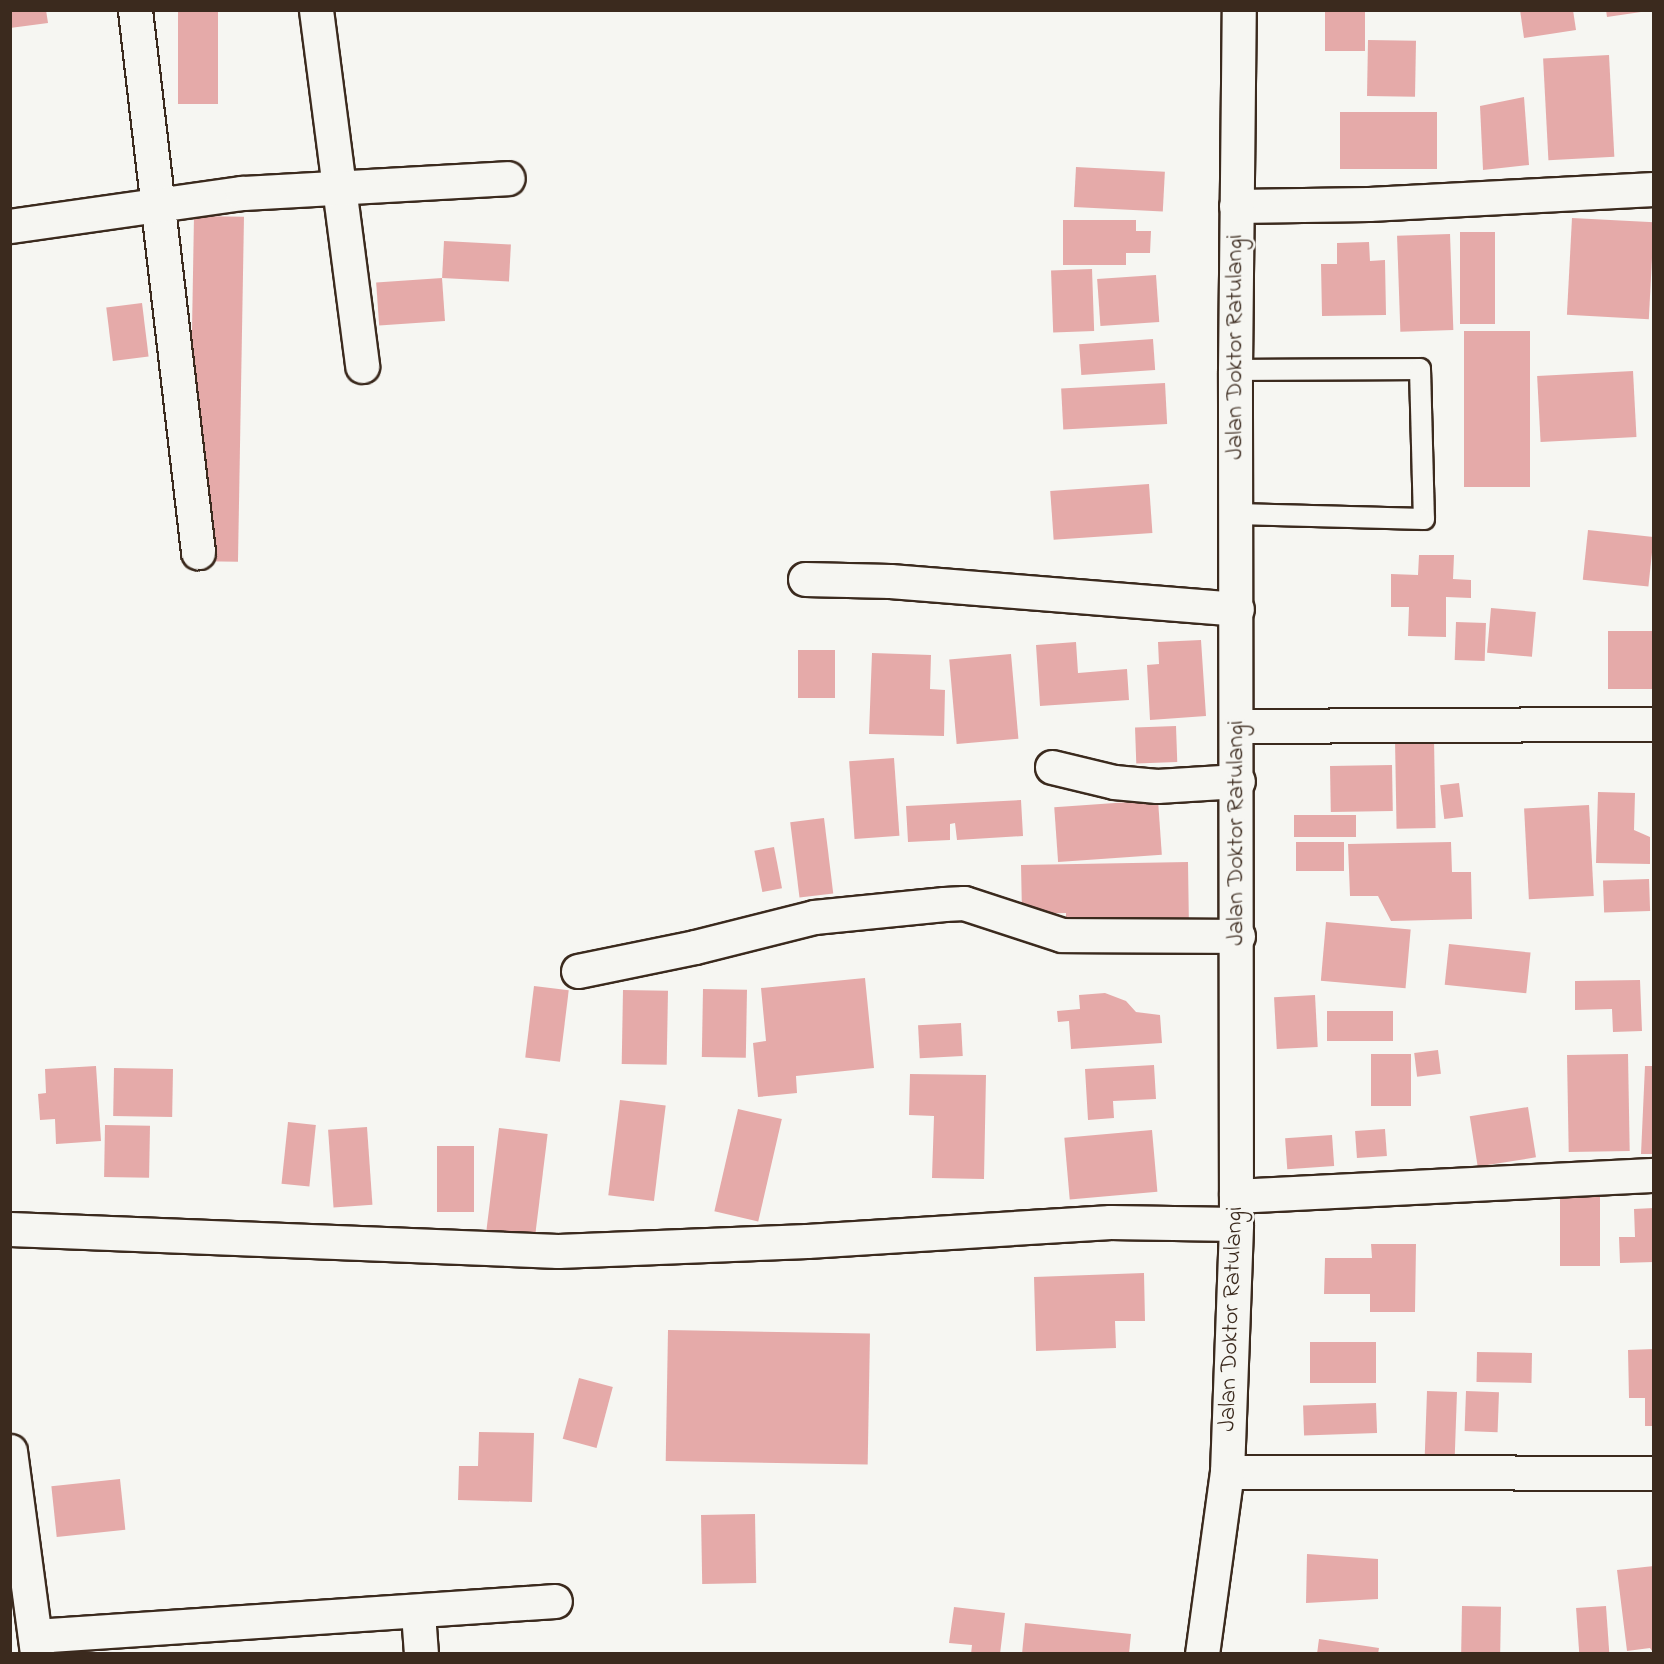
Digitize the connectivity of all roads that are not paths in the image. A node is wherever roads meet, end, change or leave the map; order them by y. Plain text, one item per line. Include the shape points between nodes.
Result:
1 (135, 10) edge
2 (316, 10) edge
3 (1239, 10) edge
4 (508, 178) dead end
5 (339, 185) junction
6 (1653, 189) edge
7 (155, 204) junction
8 (1236, 206) junction
9 (10, 226) edge
10 (362, 366) dead end
11 (1235, 369) junction
12 (1237, 514) junction
13 (198, 552) dead end
14 (805, 579) dead end
15 (1237, 609) junction
16 (1653, 724) edge
17 (1236, 726) junction
18 (1052, 767) dead end
19 (1238, 781) junction
20 (1238, 936) junction
21 (578, 970) dead end
22 (1653, 1175) edge
23 (1236, 1210) junction
24 (10, 1230) edge
25 (10, 1451) edge
26 (1227, 1472) junction
27 (1653, 1473) edge
28 (555, 1602) dead end
29 (418, 1613) junction
30 (36, 1645) edge
31 (421, 1653) edge
32 (1202, 1653) edge

1 - 7 main road
2 - 5 main road
3 - 8 main road, Jalan Doktor Ratulangi
4 - 5 main road
5 - 7 main road
5 - 10 main road
6 - 8 main road via 1369,204
7 - 9 main road
7 - 13 main road
8 - 11 main road, Jalan Doktor Ratulangi
11 - 12 main road, Jalan Doktor Ratulangi
11 - 12 lane via 1420,369 1424,519
12 - 15 main road, Jalan Doktor Ratulangi
14 - 15 main road via 901,581
15 - 17 main road, Jalan Doktor Ratulangi
16 - 17 main road
17 - 19 main road, Jalan Doktor Ratulangi
18 - 19 main road via 1114,782 1157,786
19 - 20 main road, Jalan Doktor Ratulangi
20 - 21 main road via 1062,935 964,903 944,904 814,917 695,947
20 - 23 main road, Jalan Doktor Ratulangi
22 - 23 main road
23 - 24 main road via 807,1241 558,1251
23 - 26 main road, Jalan Doktor Ratulangi
25 - 30 main road
26 - 27 main road
26 - 32 main road, Jalan Doktor Ratulangi
28 - 29 main road
29 - 30 main road
29 - 31 main road

